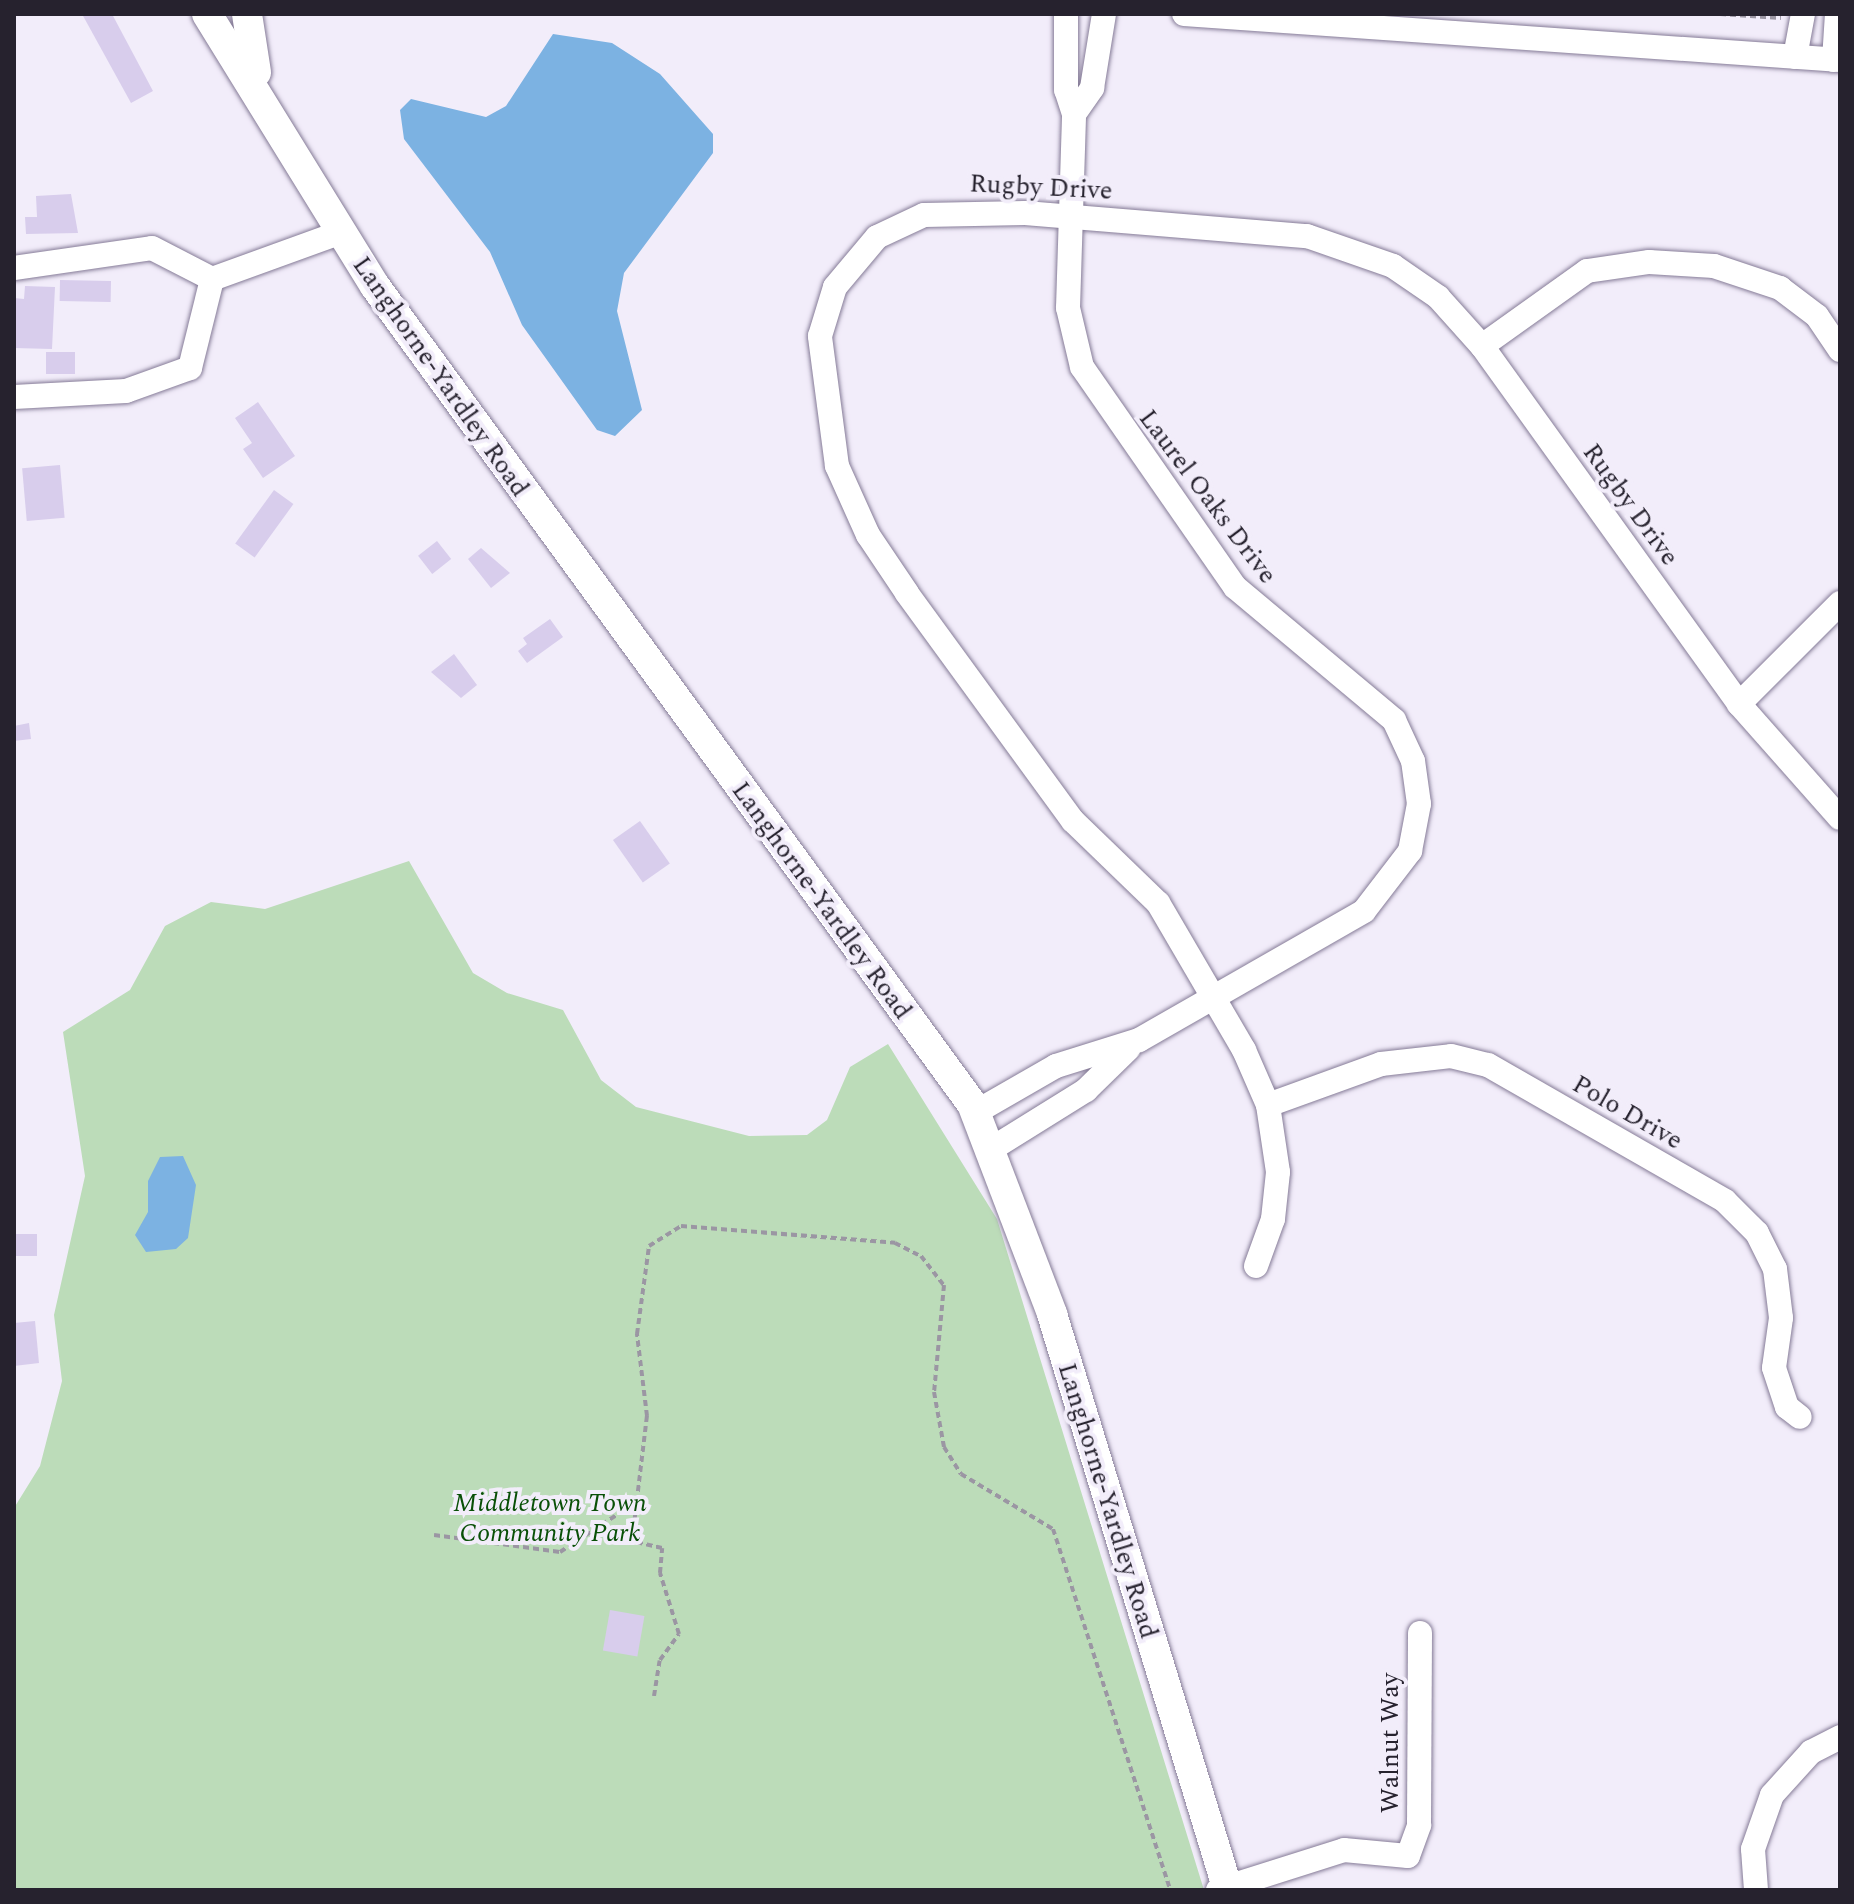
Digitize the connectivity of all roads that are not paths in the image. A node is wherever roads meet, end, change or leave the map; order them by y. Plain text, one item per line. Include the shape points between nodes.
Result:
1 (207, 14) edge
2 (247, 14) edge
3 (1066, 14) edge
4 (1104, 14) edge
5 (1184, 14) edge
6 (1803, 14) edge
7 (1837, 14) edge
8 (1795, 57) junction
9 (1837, 60) edge
10 (1074, 114) junction
11 (270, 116) junction
12 (1071, 217) junction
13 (339, 233) junction
14 (14, 268) edge
15 (212, 279) junction
16 (1482, 346) junction
17 (1840, 350) edge
18 (14, 397) edge
19 (1840, 603) edge
20 (1739, 704) junction
21 (1840, 818) edge
22 (1214, 998) junction
23 (1139, 1040) junction
24 (1268, 1105) junction
25 (976, 1112) junction
26 (993, 1148) junction
27 (1256, 1266) dead end
28 (1800, 1417) dead end
29 (1420, 1633) dead end
30 (1840, 1737) edge
31 (1224, 1889) edge
32 (1756, 1890) edge

1 - 11 main road, Langhorne-Yardley Road
2 - 11 main road via 245,40
3 - 10 street, Laurel Oaks Drive via 1066,90
4 - 10 street, Laurel Oaks Drive via 1092,88
5 - 8 street
6 - 8 street
7 - 9 street
8 - 9 street
10 - 12 street, Laurel Oaks Drive
11 - 13 main road, Langhorne-Yardley Road
12 - 16 street, Rugby Drive via 1270,230 1355,248 1418,281
12 - 22 street, Laurel Oaks Drive via 1068,308 1082,367 1100,400 1235,587 1394,720 1418,784 1410,851 1380,897
12 - 22 street, Rugby Drive via 924,215 860,251 835,287 820,336 829,432 849,498 883,558 1073,821 1158,903
13 - 15 street
13 - 25 main road, Langhorne-Yardley Road
14 - 15 street via 152,248
15 - 18 street via 190,368 126,391
16 - 17 street via 1587,271 1649,262 1714,266 1780,288 1817,316
16 - 20 street, Rugby Drive
19 - 20 street
20 - 21 street, Rugby Drive
22 - 23 street, Laurel Oaks Drive
22 - 24 street, Rugby Drive
23 - 25 street, Laurel Oaks Drive via 1056,1066
23 - 26 street, Laurel Oaks Drive via 1086,1090
24 - 27 street via 1277,1192
24 - 28 street, Polo Drive via 1381,1064 1451,1056 1488,1065 1725,1201 1757,1233 1775,1269 1781,1318 1774,1368 1787,1407
25 - 26 main road, Langhorne-Yardley Road
26 - 31 main road, Langhorne-Yardley Road via 1052,1314
29 - 31 street, Walnut Way via 1419,1825 1408,1856 1344,1850
30 - 32 street via 1811,1752 1772,1795 1753,1849

